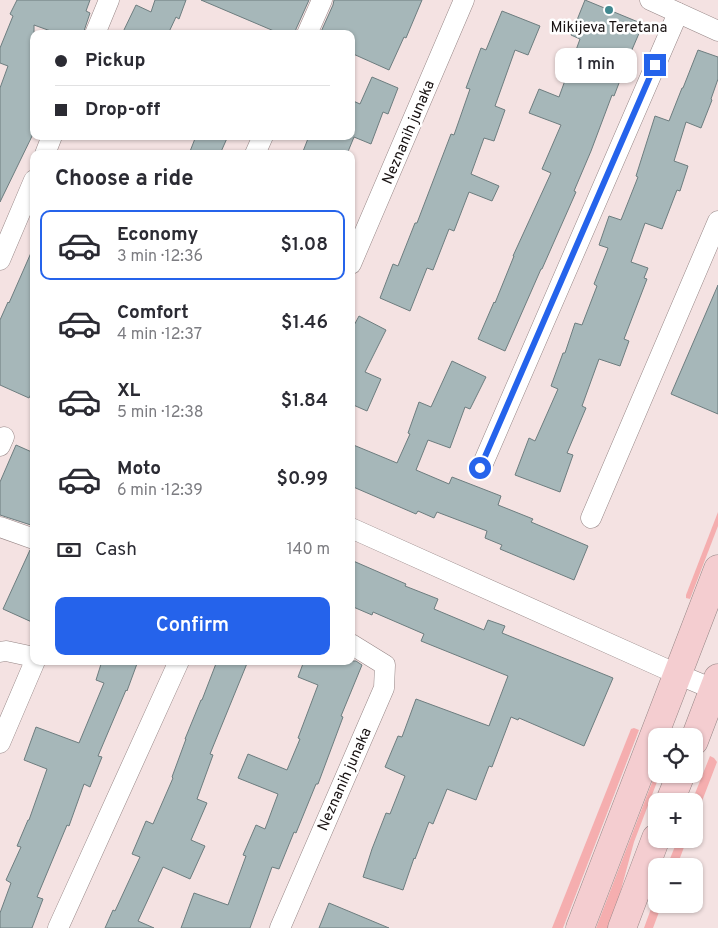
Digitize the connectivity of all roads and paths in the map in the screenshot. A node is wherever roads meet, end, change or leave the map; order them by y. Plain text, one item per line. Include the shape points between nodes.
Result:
1 (109, 0) edge
2 (322, 0) edge
3 (464, 0) edge
4 (650, 0) edge
5 (678, 13) junction
6 (97, 30) edge
7 (309, 30) edge
8 (718, 31) edge
9 (30, 189) edge
10 (718, 221) edge
11 (714, 242) edge
12 (2, 253) edge
13 (355, 255) edge
14 (480, 468) dead end
15 (591, 518) dead end
16 (0, 527) edge
17 (355, 530) edge
18 (30, 538) edge
19 (718, 569) edge
20 (355, 646) edge
21 (2, 650) edge
22 (30, 656) edge
23 (34, 665) edge
24 (177, 665) edge
25 (677, 674) junction
26 (716, 683) edge
27 (7, 711) edge
28 (699, 728) edge
29 (0, 743) edge
30 (652, 848) edge
31 (58, 928) edge
32 (280, 928) edge
33 (580, 928) edge
34 (622, 928) edge

1 - 6 street
2 - 7 street
3 - 13 street, Neznanih junaka
4 - 5 street
5 - 8 street
5 - 14 street
9 - 12 street
10 - 11 street
11 - 15 street
16 - 18 street
17 - 25 street
19 - 25 main road
20 - 32 street, Neznanih junaka via 385,665 384,688
21 - 22 street
23 - 27 street
24 - 31 street
25 - 26 street
25 - 33 main road
26 - 28 main road
27 - 29 street
30 - 34 main road

